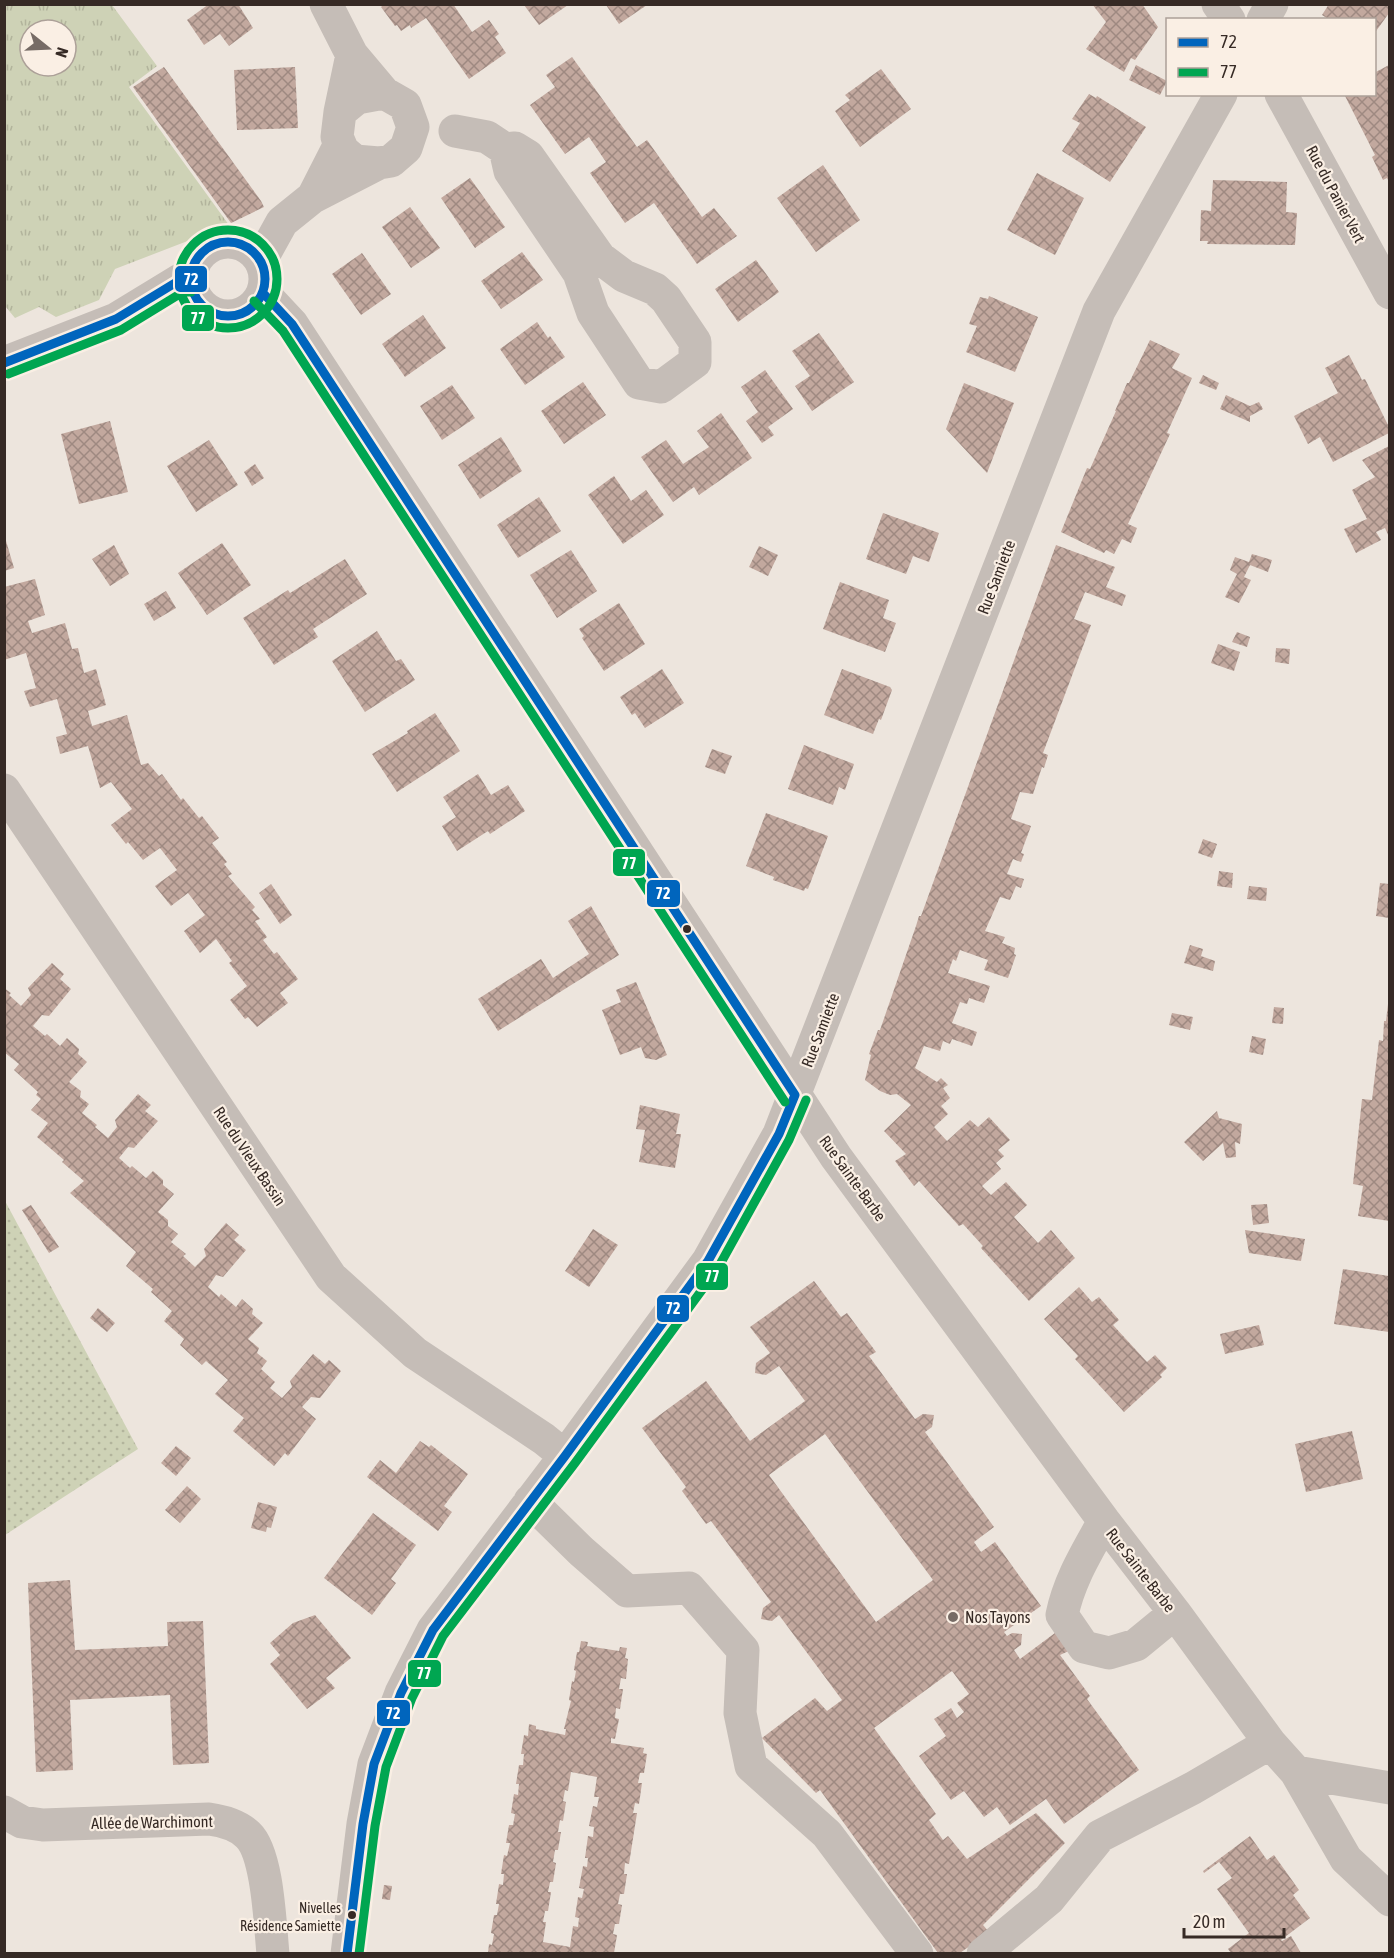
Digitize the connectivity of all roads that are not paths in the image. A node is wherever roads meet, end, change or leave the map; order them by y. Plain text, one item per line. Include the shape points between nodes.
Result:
1 (326, 4) edge
2 (1218, 4) edge
3 (1272, 4) edge
4 (1228, 18) edge
5 (1264, 18) edge
6 (352, 54) junction
7 (1220, 96) edge
8 (1282, 96) edge
9 (396, 103) junction
10 (340, 112) junction
11 (455, 131) junction
12 (340, 144) junction
13 (505, 149) junction
14 (392, 156) junction
15 (313, 197) junction
16 (261, 260) junction
17 (191, 280) junction
18 (263, 293) junction
19 (1389, 293) edge
20 (4, 363) edge
21 (4, 790) edge
22 (795, 1095) junction
23 (565, 1456) junction
24 (530, 1501) junction
25 (1104, 1521) junction
26 (1175, 1613) junction
27 (1270, 1743) junction
28 (1296, 1772) junction
29 (1389, 1788) edge
30 (4, 1812) edge
31 (1389, 1900) edge
32 (273, 1953) edge
33 (347, 1953) edge
34 (917, 1953) edge
35 (983, 1953) edge

1 - 6 street
2 - 4 street
3 - 5 street
6 - 9 street
6 - 10 street
7 - 22 street, Rue Samiette via 1100,311
8 - 19 street, Rue du Panier Vert
9 - 10 street via 357,98
9 - 11 street
9 - 14 street via 412,128
10 - 12 street
11 - 13 street via 487,136
11 - 14 street
12 - 14 street via 355,161
12 - 15 street
13 - 13 street via 510,171 579,273 593,313 639,383 661,387 695,362 694,342 666,299 600,258 528,156 515,148
14 - 15 street
15 - 16 street via 282,222
16 - 17 street via 242,244 218,242 198,257
16 - 18 street via 266,282
17 - 18 street via 200,304 222,316 246,312
17 - 20 street via 180,280 116,319
18 - 22 street, Rue Sainte-Barbe via 292,324
21 - 23 street, Rue du Vieux Bassin via 331,1277 415,1353
22 - 23 street, Rue Samiette via 779,1134 708,1261
22 - 25 street, Rue Sainte-Barbe via 836,1157
23 - 24 street, Rue Samiette
24 - 33 street, Rue Samiette via 433,1630 401,1693 374,1764
24 - 34 street via 627,1591 689,1588 743,1650 740,1713 751,1766 827,1834
25 - 26 street, Rue Sainte-Barbe
25 - 26 street via 1073,1575 1062,1615 1084,1647 1109,1653 1136,1645
26 - 27 street, Rue Sainte-Barbe
27 - 28 street, Rue Sainte-Barbe
27 - 35 street via 1100,1836 1049,1899
28 - 29 street
28 - 31 street, Rue Sainte-Barbe via 1346,1859
30 - 32 street, Allée de Warchimont via 22,1822 43,1825 210,1819 227,1822 249,1836 262,1863

